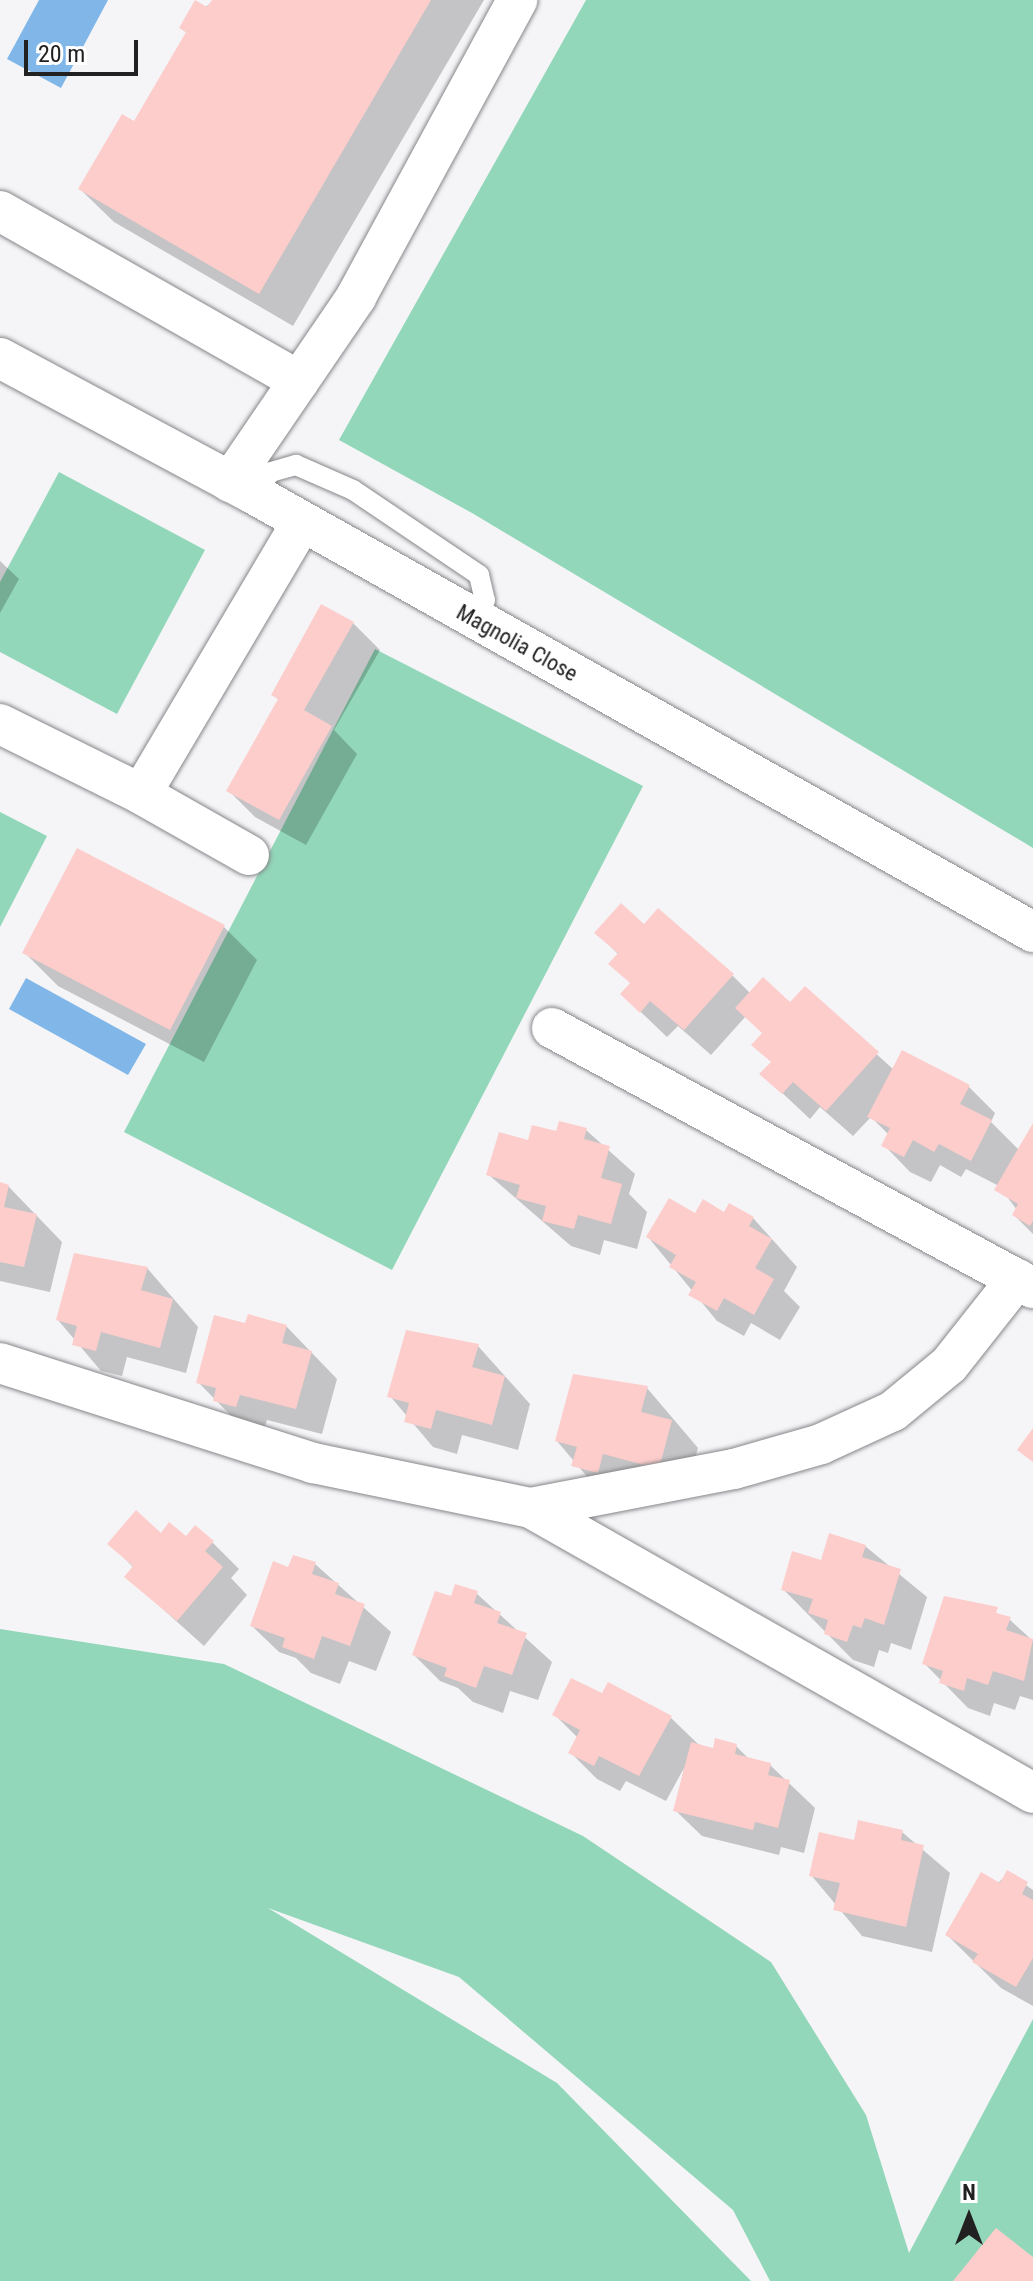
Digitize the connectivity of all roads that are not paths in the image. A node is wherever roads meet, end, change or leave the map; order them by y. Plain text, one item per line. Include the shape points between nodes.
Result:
1 (517, 0) edge
2 (0, 211) edge
3 (0, 358) edge
4 (299, 381) junction
5 (241, 487) junction
6 (301, 523) junction
7 (476, 620) junction
8 (0, 724) edge
9 (141, 794) junction
10 (249, 855) dead end
11 (1033, 932) edge
12 (552, 1028) dead end
13 (1025, 1283) edge
14 (0, 1363) edge
15 (531, 1508) junction
16 (1033, 1793) edge

1 - 4 street via 356,297
2 - 4 street
3 - 5 street, Magnolia Close
4 - 5 street
5 - 6 street, Magnolia Close
5 - 7 lane via 283,467 321,472 479,575 485,600
6 - 7 street, Magnolia Close
6 - 9 street
7 - 11 street, Magnolia Close
8 - 9 street
9 - 10 street
12 - 13 street
13 - 15 street via 949,1365 893,1411 821,1444 734,1469
14 - 15 street via 313,1463
15 - 16 street

